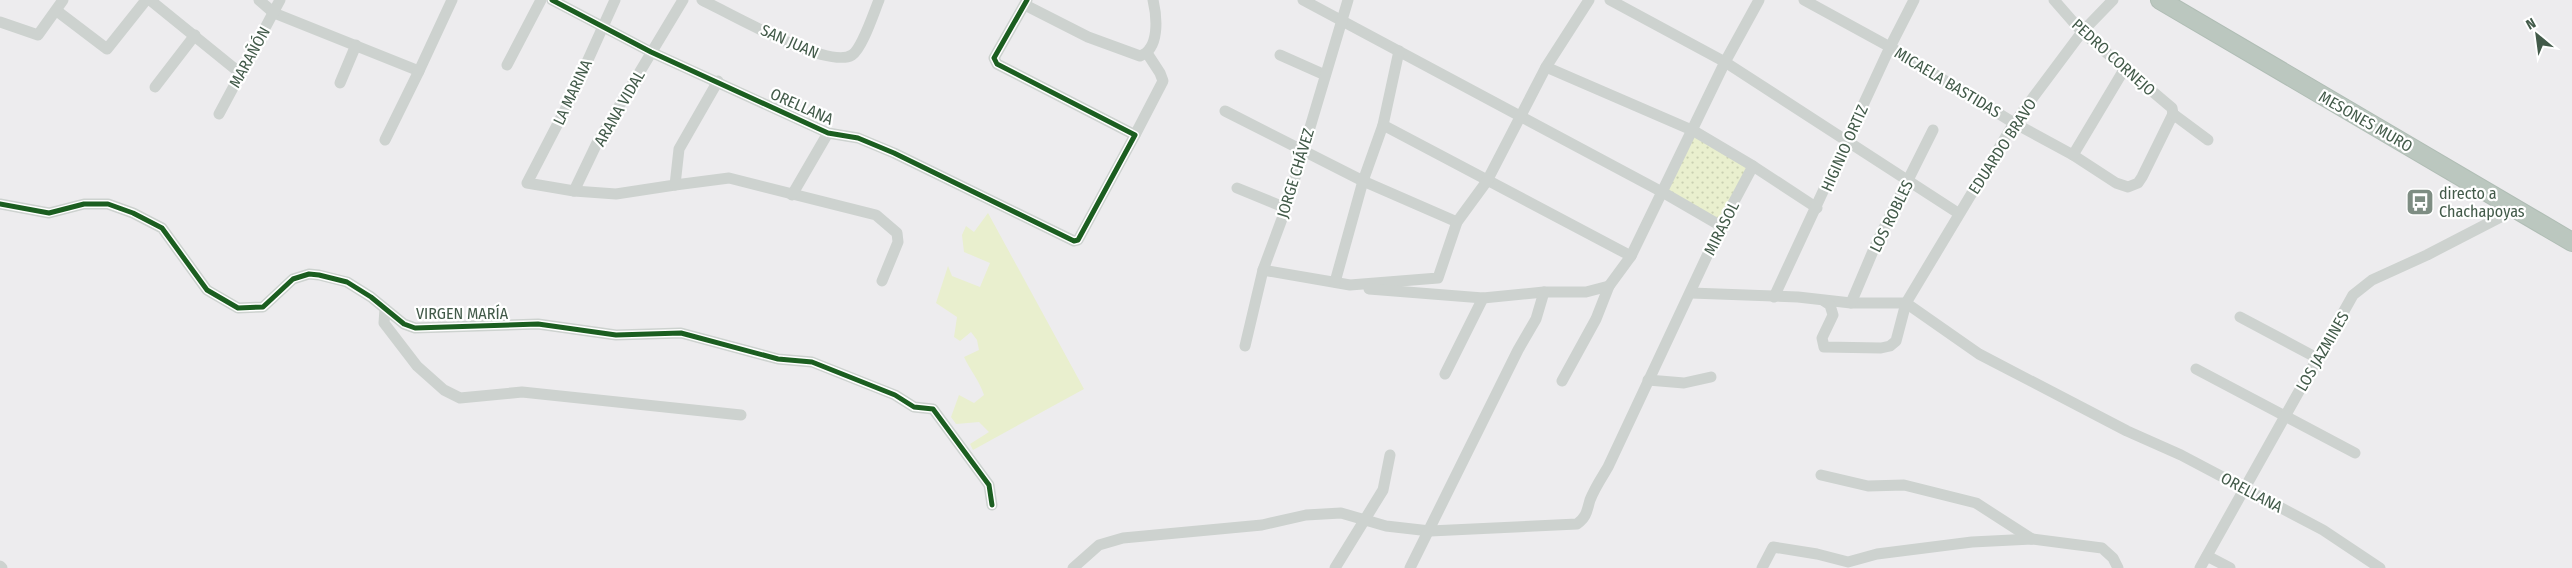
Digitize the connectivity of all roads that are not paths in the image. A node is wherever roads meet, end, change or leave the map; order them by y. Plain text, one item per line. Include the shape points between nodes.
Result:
1 (63, 0) edge
2 (146, 0) edge
3 (150, 0) edge
4 (260, 0) edge
5 (280, 0) edge
6 (452, 0) edge
7 (541, 0) edge
8 (552, 0) edge
9 (615, 0) edge
10 (683, 0) edge
11 (702, 0) edge
12 (879, 0) edge
13 (1153, 0) edge
14 (1303, 0) edge
15 (1348, 0) edge
16 (1589, 0) edge
17 (1610, 0) edge
18 (1759, 0) edge
19 (1804, 0) edge
20 (1914, 0) edge
21 (2054, 0) edge
22 (2113, 0) edge
23 (2160, 0) edge
24 (1026, 2) edge
25 (57, 11) junction
26 (274, 12) junction
27 (1342, 21) junction
28 (0, 22) edge
29 (603, 27) junction
30 (2082, 32) junction
31 (195, 35) junction
32 (356, 45) junction
33 (1890, 46) junction
34 (1399, 51) junction
35 (651, 52) junction
36 (1146, 54) junction
37 (1280, 55) dead end
38 (1726, 62) junction
39 (507, 65) dead end
40 (1546, 67) junction
41 (2125, 68) junction
42 (419, 72) junction
43 (240, 73) junction
44 (1325, 75) junction
45 (718, 81) junction
46 (340, 82) dead end
47 (155, 87) dead end
48 (1225, 111) dead end
49 (219, 114) dead end
50 (2173, 114) junction
51 (1519, 117) junction
52 (2014, 123) junction
53 (1383, 125) junction
54 (1933, 130) dead end
55 (1694, 131) junction
56 (828, 133) junction
57 (1135, 135) junction
58 (385, 140) dead end
59 (2208, 140) dead end
60 (1847, 142) junction
61 (1302, 150) junction
62 (2073, 154) junction
63 (1754, 166) junction
64 (1364, 181) junction
65 (1487, 181) junction
66 (1907, 182) junction
67 (675, 186) junction
68 (1237, 188) dead end
69 (574, 191) junction
70 (1664, 193) junction
71 (792, 195) junction
72 (0, 204) edge
73 (1286, 208) junction
74 (1817, 208) junction
75 (2516, 209) junction
76 (1958, 213) junction
77 (1457, 222) junction
78 (1721, 226) junction
79 (2572, 242) edge
80 (1631, 256) junction
81 (1263, 270) junction
82 (882, 281) dead end
83 (1335, 282) junction
84 (1350, 285) junction
85 (1609, 286) junction
86 (1544, 292) junction
87 (1691, 293) junction
88 (1774, 297) junction
89 (1483, 298) junction
90 (1824, 301) junction
91 (1851, 303) junction
92 (1906, 303) junction
93 (385, 308) junction
94 (2240, 317) dead end
95 (1245, 346) dead end
96 (2317, 358) junction
97 (2196, 369) dead end
98 (1446, 374) dead end
99 (1711, 377) dead end
100 (1648, 380) junction
101 (1562, 381) dead end
102 (741, 415) dead end
103 (2285, 415) junction
104 (2355, 453) dead end
105 (1390, 455) dead end
106 (1820, 475) dead end
107 (2243, 487) junction
108 (992, 505) dead end
109 (1365, 518) junction
110 (1430, 531) junction
111 (2032, 539) junction
112 (2207, 556) junction
113 (1073, 568) edge
114 (1335, 568) edge
115 (1410, 568) edge
116 (1762, 568) edge
117 (2118, 568) edge
118 (2200, 568) edge
119 (2230, 568) edge
120 (2380, 568) edge

1 - 25 street
2 - 25 street via 107,49
3 - 31 street
4 - 26 street
5 - 26 street, MARAÑÓN
6 - 42 street
7 - 39 street
8 - 29 street, ORELLANA
9 - 29 street, LA MARINA
10 - 35 street, ARANA VIDAL
11 - 12 street, SAN JUAN via 805,50 836,59 852,55 860,45
13 - 36 street via 1157,18 1151,48
14 - 27 street
15 - 27 street, JORGE CHÁVEZ
16 - 40 street
17 - 38 street
18 - 38 street
19 - 33 street, MICAELA BASTIDAS
20 - 33 street, HIGINIO ORTIZ
21 - 30 street, PEDRO CORNEJO
22 - 30 street, EDUARDO BRAVO
23 - 75 highway, MESONES MURO
24 - 36 street via 1088,37 1140,56
24 - 57 street via 994,58 997,64
25 - 28 street via 38,35
26 - 32 street
26 - 43 street, MARAÑÓN
27 - 34 street
27 - 44 street, JORGE CHÁVEZ
29 - 35 street, ORELLANA
29 - 69 street, LA MARINA via 527,183
30 - 41 street, PEDRO CORNEJO
30 - 52 street, EDUARDO BRAVO
31 - 43 street
31 - 47 street
32 - 42 street
32 - 46 street
33 - 52 street, MICAELA BASTIDAS
33 - 60 street, HIGINIO ORTIZ
34 - 51 street
34 - 53 street
35 - 45 street, ORELLANA
35 - 69 street, ARANA VIDAL via 597,143
36 - 57 street via 1163,81
37 - 44 street
38 - 55 street
38 - 60 street
40 - 51 street
40 - 55 street
41 - 50 street, PEDRO CORNEJO via 2172,108
41 - 62 street
42 - 58 street
43 - 49 street, MARAÑÓN
44 - 61 street, JORGE CHÁVEZ
45 - 56 street, ORELLANA
45 - 67 street via 679,149
48 - 61 street
50 - 59 street, PEDRO CORNEJO
50 - 62 street, MICAELA BASTIDAS via 2142,177 2128,187 2116,183
51 - 65 street
51 - 70 street
52 - 62 street, MICAELA BASTIDAS
52 - 76 street, EDUARDO BRAVO
53 - 64 street
53 - 65 street
54 - 66 street, LOS ROBLES
55 - 63 street
55 - 70 street
56 - 57 street, ORELLANA via 858,138 894,153 1071,240 1078,240
56 - 71 street
60 - 66 street
60 - 74 street, HIGINIO ORTIZ
61 - 64 street
61 - 73 street, JORGE CHÁVEZ
63 - 74 street
63 - 78 street, MIRASOL
64 - 77 street
64 - 83 street
65 - 77 street
65 - 80 street
66 - 76 street
66 - 91 street, LOS ROBLES
67 - 69 street via 616,194
67 - 71 street via 729,178
68 - 73 street
70 - 78 street
70 - 80 street
71 - 82 street via 876,216 897,233 898,242
72 - 93 street, VIRGEN MARÍA via 49,213 84,204 108,204 134,213 162,228 207,290 238,308 263,307 293,279 309,274 347,282
73 - 81 street, JORGE CHÁVEZ
74 - 88 street, HIGINIO ORTIZ
75 - 79 highway, MESONES MURO
75 - 96 street, LOS JAZMINES via 2361,286
76 - 92 street, EDUARDO BRAVO
77 - 84 street via 1438,278
78 - 87 street, MIRASOL
80 - 85 street
81 - 83 street
81 - 95 street, JORGE CHÁVEZ
83 - 84 street
84 - 89 street
85 - 86 street via 1586,292
85 - 101 street via 1596,319
86 - 89 street
86 - 110 street via 1536,318
87 - 88 street
87 - 100 street, MIRASOL
88 - 90 street
89 - 98 street
90 - 91 street
90 - 92 street, EDUARDO BRAVO via 1830,305 1833,315 1822,338 1824,347 1890,346 1896,341
91 - 92 street
92 - 107 street, ORELLANA via 1979,354
93 - 102 street via 383,322 418,366 444,390 460,398 522,392
93 - 108 street, VIRGEN MARÍA via 404,324 415,328 538,324 616,335 681,333 778,359 812,362 914,407 933,409 988,485
94 - 96 street
96 - 103 street, LOS JAZMINES
97 - 103 street
99 - 100 street via 1684,383
100 - 110 street, MIRASOL via 1590,499 1588,511 1577,524
103 - 104 street
103 - 107 street, LOS JAZMINES
105 - 109 street via 1383,490
106 - 111 street via 1868,486 1904,485 1976,503
107 - 112 street, LOS JAZMINES
107 - 120 street, ORELLANA via 2323,530
109 - 110 street, MIRASOL via 1386,526
109 - 113 street, MIRASOL via 1342,513 1306,515 1262,525 1123,538 1099,545
109 - 114 street
110 - 115 street
111 - 116 street via 1972,542 1877,554 1848,562 1773,547
111 - 117 street via 2102,548
112 - 118 street, LOS JAZMINES
112 - 119 street

